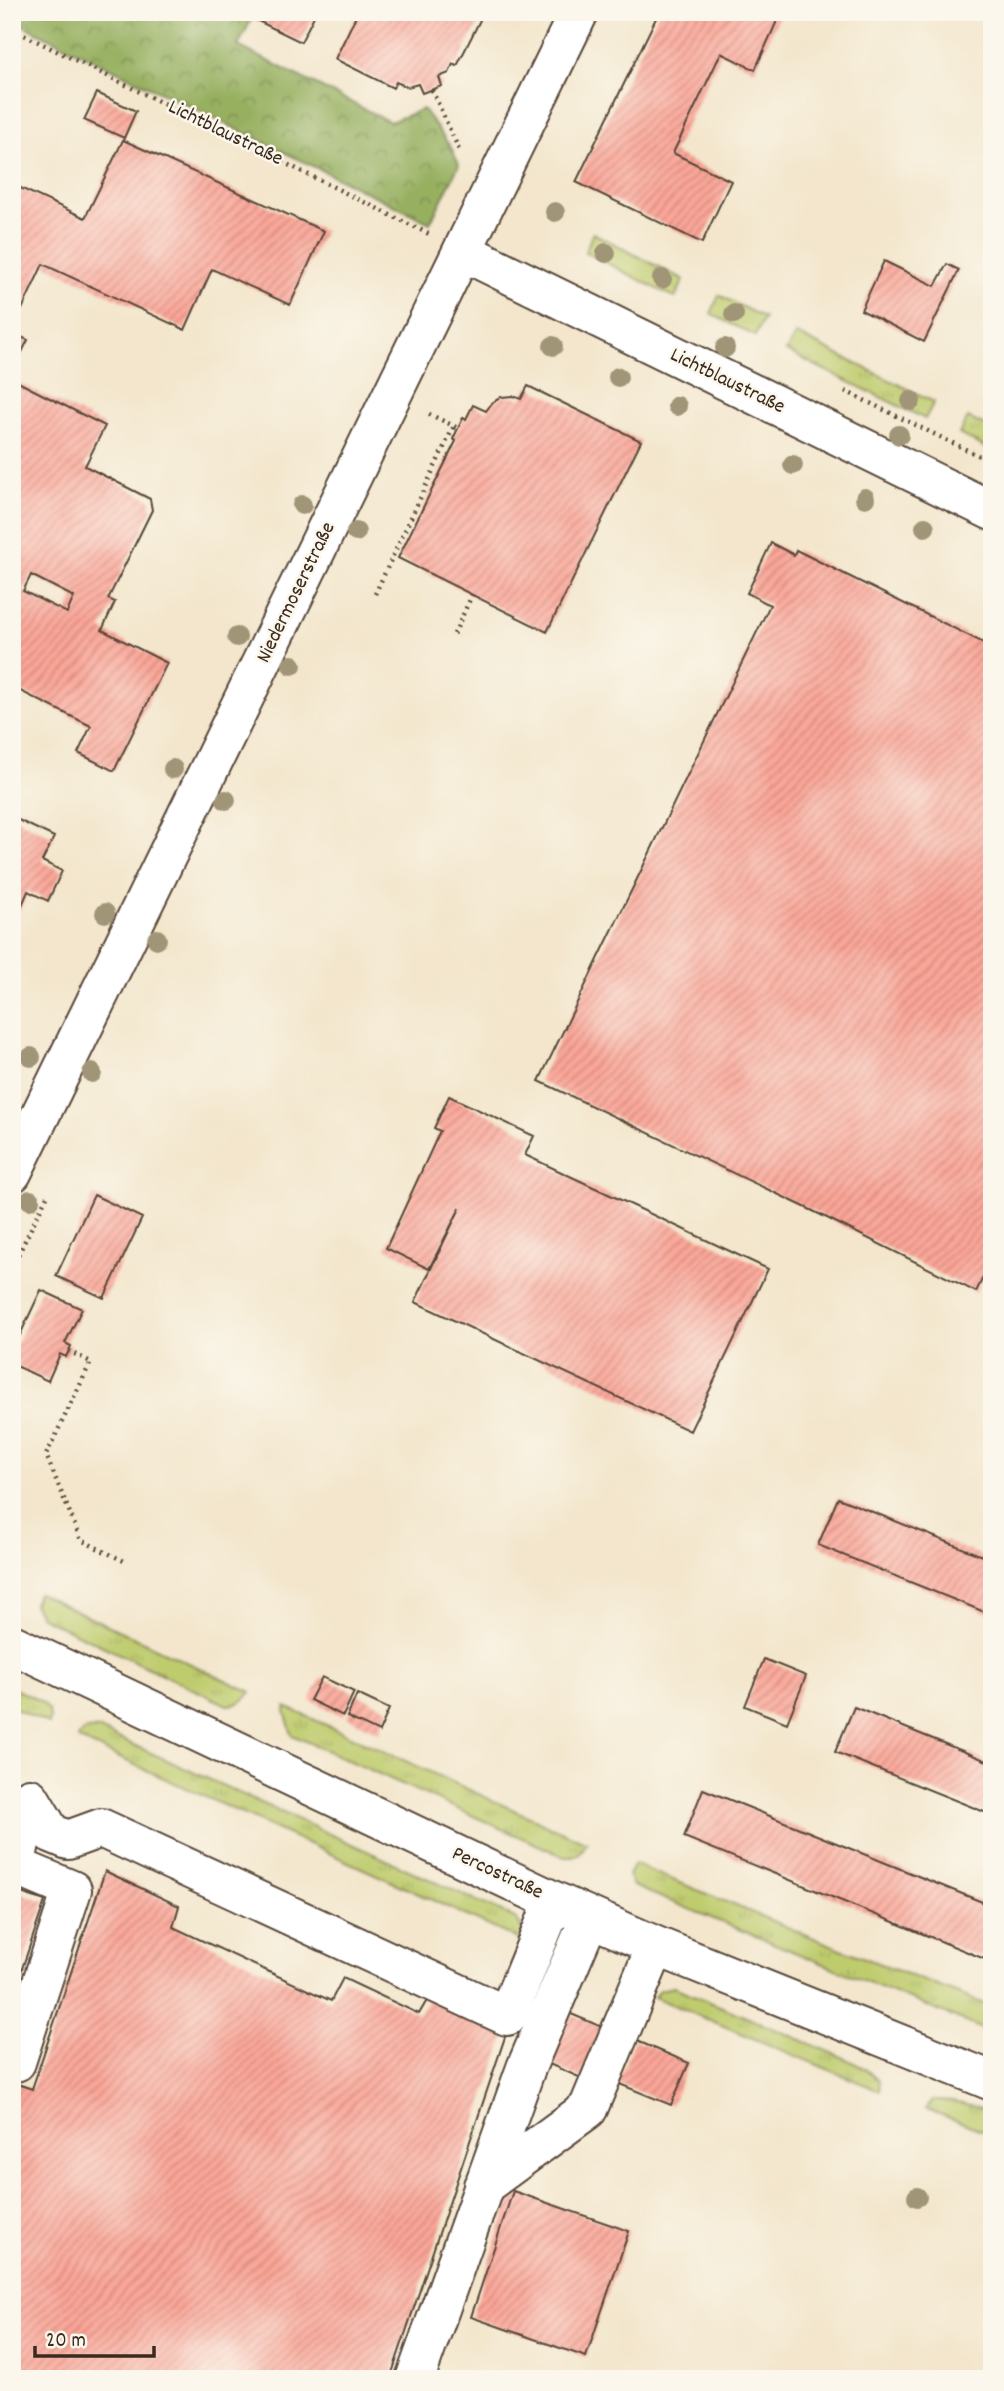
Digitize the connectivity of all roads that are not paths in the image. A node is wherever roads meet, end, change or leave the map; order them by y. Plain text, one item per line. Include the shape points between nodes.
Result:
1 (579, 12) edge
2 (448, 244) junction
3 (992, 511) edge
4 (12, 1172) edge
5 (12, 1644) edge
6 (554, 1901) junction
7 (590, 1917) junction
8 (656, 1946) junction
9 (12, 2061) edge
10 (992, 2081) edge
11 (483, 2186) junction
12 (415, 2379) edge

1 - 2 street, Niedermoserstraße
2 - 3 street, Lichtblaustraße
2 - 4 street, Niedermoserstraße
5 - 6 street, Percostraße
6 - 7 street, Percostraße
6 - 9 street via 507,2016 101,1828 68,1840 51,1833 30,1798 15,1866 72,1890 16,2062
7 - 8 street, Percostraße
7 - 11 street via 526,2068
8 - 10 street, Percostraße
8 - 11 street via 588,2109
11 - 12 street

